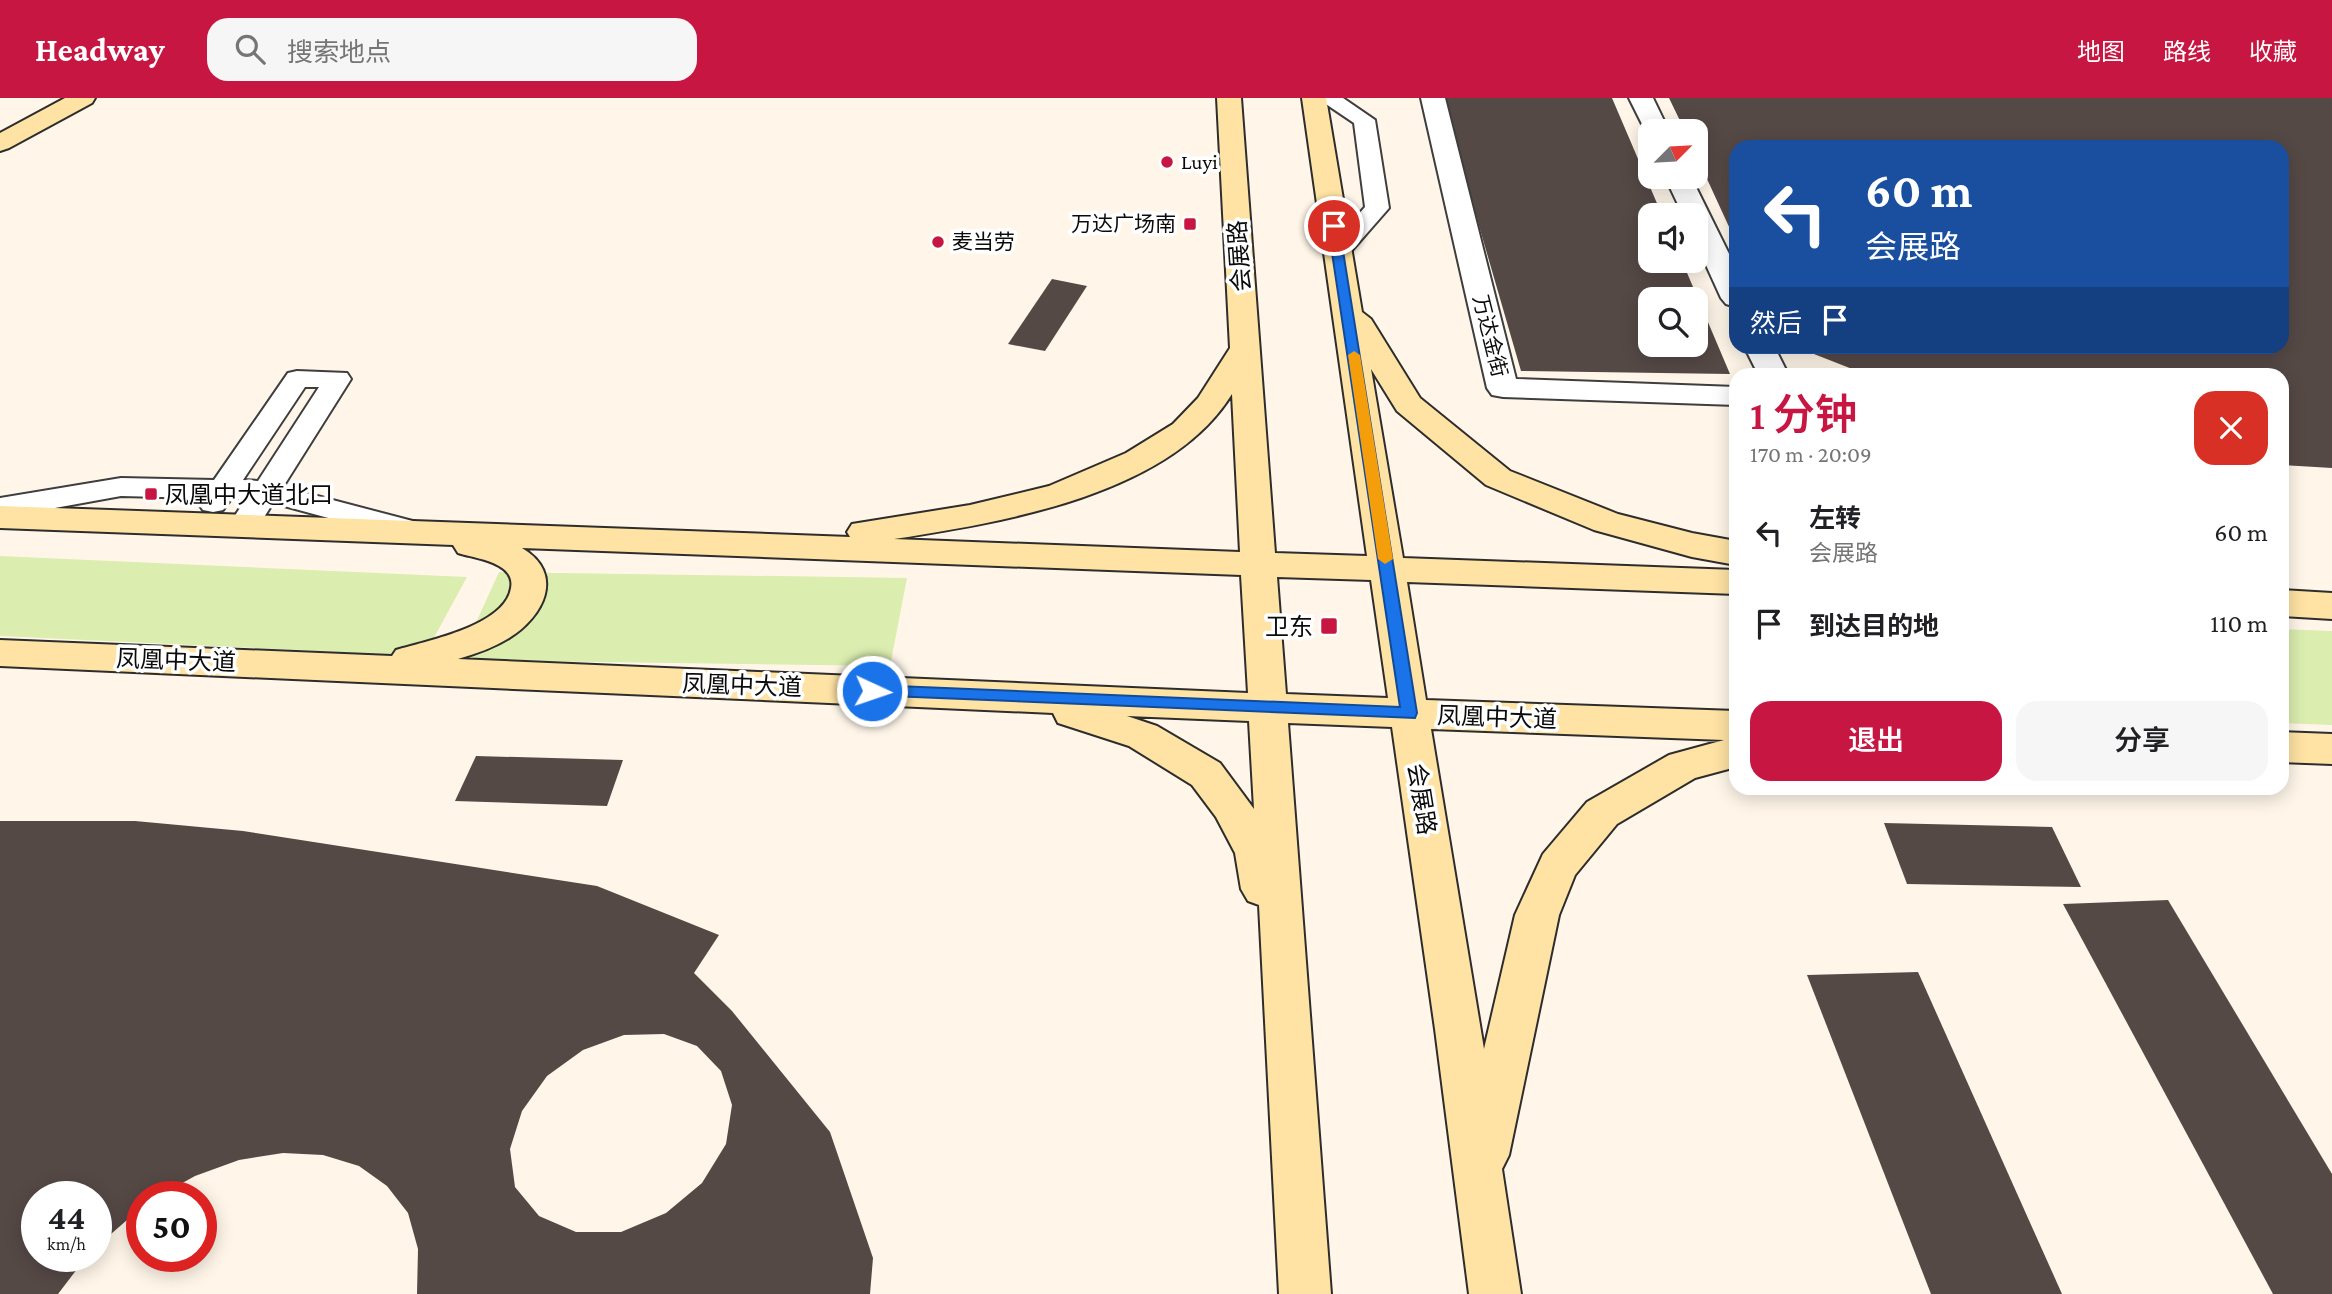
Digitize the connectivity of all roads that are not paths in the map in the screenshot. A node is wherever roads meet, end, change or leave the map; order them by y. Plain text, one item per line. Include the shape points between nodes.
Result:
1 (83, 98) edge
2 (1229, 98) edge
3 (1314, 98) edge
4 (1328, 98) edge
5 (1433, 98) edge
6 (1641, 98) edge
7 (1651, 119) edge
8 (0, 143) edge
9 (1684, 189) edge
10 (1338, 251) junction
11 (1729, 283) edge
12 (1345, 295) junction
13 (1245, 348) junction
14 (1729, 396) edge
15 (223, 489) junction
16 (265, 491) junction
17 (0, 508) edge
18 (0, 517) edge
19 (199, 524) junction
20 (243, 526) junction
21 (419, 533) junction
22 (751, 545) junction
23 (1729, 552) edge
24 (1259, 566) junction
25 (1387, 569) junction
26 (1729, 582) edge
27 (2289, 603) edge
28 (2332, 606) edge
29 (0, 653) edge
30 (373, 669) junction
31 (920, 693) junction
32 (1267, 708) junction
33 (1409, 713) junction
34 (1729, 726) edge
35 (2289, 747) edge
36 (2332, 748) edge
37 (1729, 754) edge
38 (1287, 1011) junction
39 (1479, 1177) junction
40 (1305, 1294) edge
41 (1495, 1294) edge

1 - 8 main road
2 - 13 main road, 会展路
3 - 10 main road, 会展路
4 - 10 lane via 1364,120 1377,208
5 - 14 street, 万达金街 via 1503,388
6 - 7 street
9 - 11 street
10 - 12 main road, 会展路
12 - 23 main road via 1408,404 1498,478 1606,522
12 - 25 main road, 会展路
13 - 22 main road via 1210,404 1184,431 1138,460 1059,495 957,518
13 - 24 main road, 会展路
15 - 16 lane
15 - 16 lane via 297,379 338,379
15 - 17 lane via 121,487
15 - 19 lane
16 - 20 lane
16 - 21 lane
18 - 19 main road
19 - 20 main road
20 - 21 main road
21 - 22 main road
21 - 30 main road via 504,553 531,577 531,587 511,618 489,634
22 - 24 main road
24 - 25 main road
24 - 32 main road, 会展路
25 - 26 main road
25 - 33 main road, 会展路
27 - 28 main road
29 - 30 main road, 凤凰中大道
30 - 31 main road, 凤凰中大道
31 - 32 main road, 凤凰中大道
31 - 38 main road via 1081,714 1143,736 1206,774 1231,806 1256,853
32 - 33 main road, 凤凰中大道
32 - 38 main road, 会展路
33 - 34 main road, 凤凰中大道
33 - 39 main road, 会展路
35 - 36 main road
37 - 39 main road via 1683,766 1602,813 1558,866 1537,915
38 - 40 main road, 会展路
39 - 41 main road, 会展路

